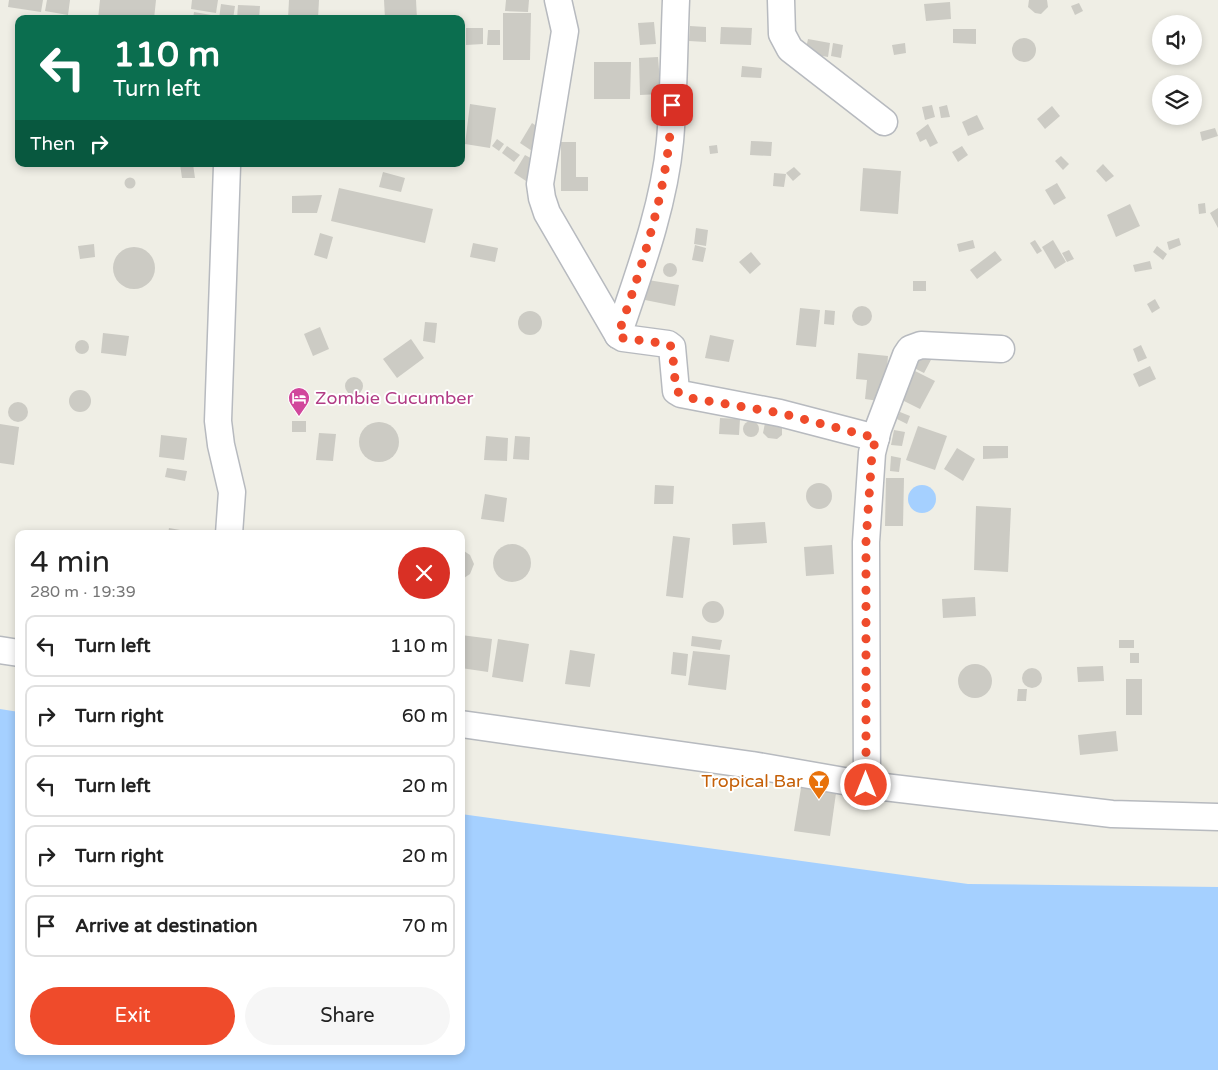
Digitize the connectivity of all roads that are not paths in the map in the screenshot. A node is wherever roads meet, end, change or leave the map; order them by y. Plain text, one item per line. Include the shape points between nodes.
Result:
1 (558, 0) edge
2 (676, 0) edge
3 (781, 0) edge
4 (884, 122) dead end
5 (227, 167) edge
6 (618, 335) junction
7 (1001, 349) dead end
8 (876, 438) junction
9 (229, 530) edge
10 (0, 650) edge
11 (15, 652) edge
12 (465, 725) edge
13 (866, 785) junction
14 (1218, 817) edge

1 - 6 street via 565,31 540,184 542,198 547,213
2 - 6 street via 666,166 646,254
3 - 4 street via 782,34 790,49
5 - 9 street via 218,421 232,492
6 - 8 street via 672,347 676,391 690,398 780,413
7 - 8 street via 921,344 910,349
8 - 13 street via 872,453 866,542
10 - 11 street
12 - 13 street via 752,765
13 - 14 street via 1112,814

